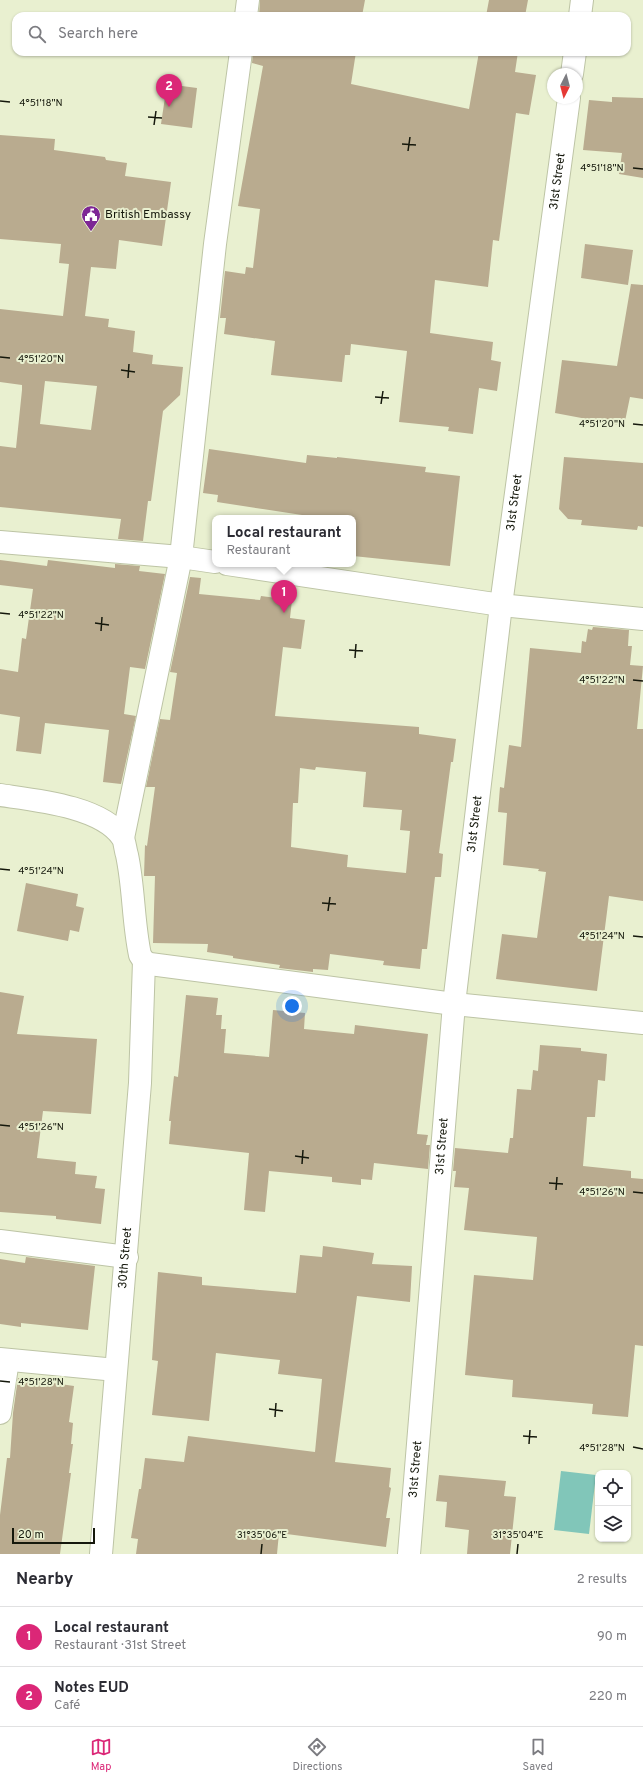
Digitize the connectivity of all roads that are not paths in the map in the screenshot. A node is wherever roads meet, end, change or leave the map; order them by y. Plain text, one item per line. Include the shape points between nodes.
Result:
1 (248, 0) edge
2 (582, 0) edge
3 (246, 12) edge
4 (580, 12) edge
5 (240, 56) edge
6 (574, 56) edge
7 (573, 68) edge
8 (568, 104) edge
9 (0, 542) edge
10 (181, 557) junction
11 (212, 562) edge
12 (248, 567) edge
13 (501, 605) junction
14 (643, 619) edge
15 (0, 794) edge
16 (123, 838) junction
17 (144, 961) junction
18 (454, 1004) junction
19 (643, 1023) edge
20 (0, 1242) edge
21 (127, 1257) junction
22 (4, 1359) edge
23 (116, 1370) junction
24 (0, 1413) edge
25 (101, 1554) edge
26 (410, 1554) edge

1 - 3 street
2 - 4 street
5 - 10 street via 215,244
6 - 7 street
8 - 13 street, 31st Street
9 - 10 street
10 - 11 street
10 - 16 street
12 - 13 street
13 - 14 street
13 - 18 street, 31st Street
15 - 16 street via 84,811 111,826
16 - 17 street, 30th Street via 139,947
17 - 18 street via 158,966
17 - 21 street, 30th Street via 140,1082
18 - 19 street
18 - 26 street, 31st Street
20 - 21 street
21 - 23 street, 30th Street
22 - 23 street
22 - 24 street
23 - 25 street, 30th Street

